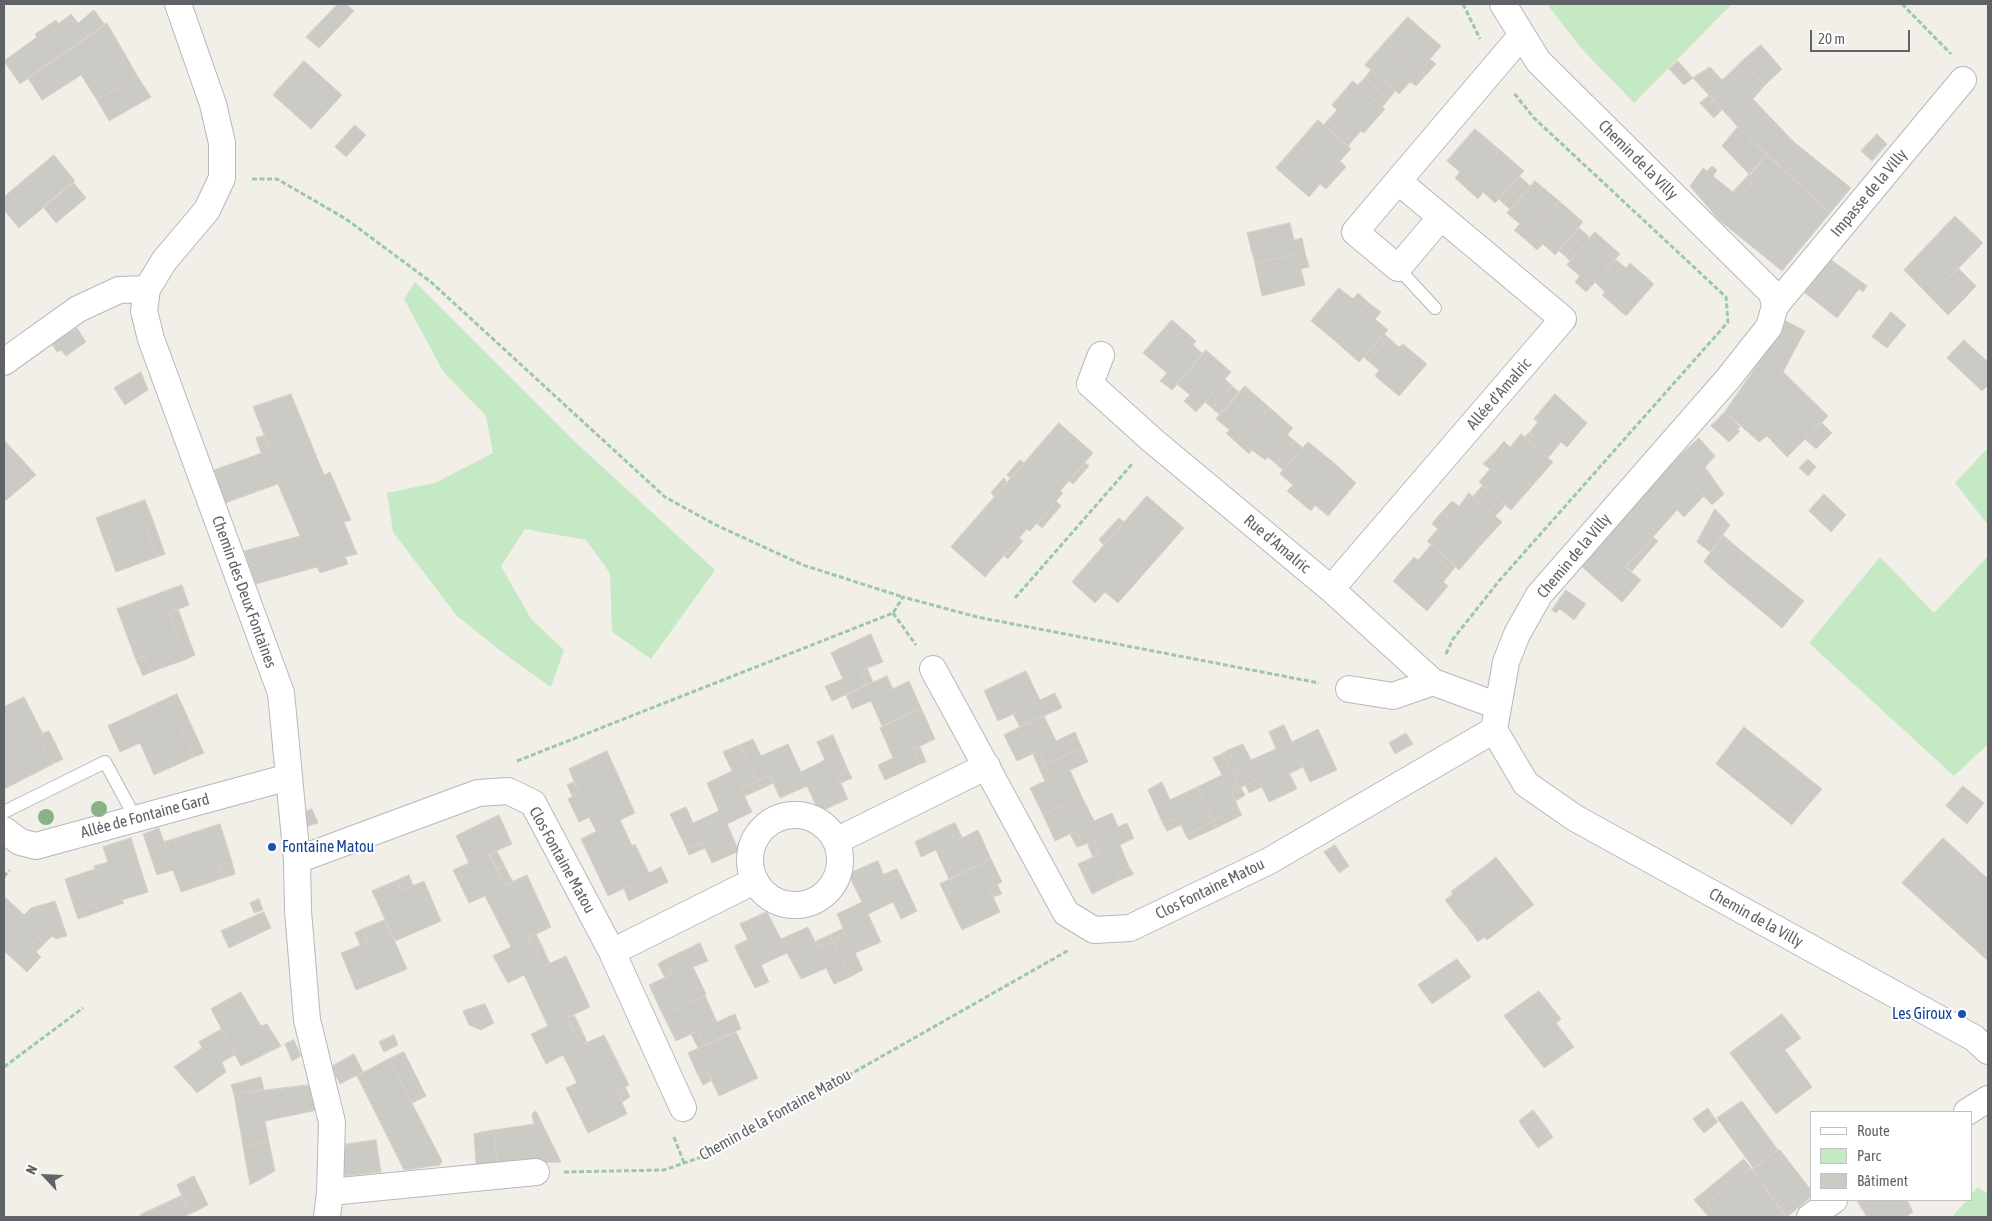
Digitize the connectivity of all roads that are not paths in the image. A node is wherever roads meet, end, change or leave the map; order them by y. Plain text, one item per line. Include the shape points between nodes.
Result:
1 (178, 4) edge
2 (1503, 4) edge
3 (1522, 35) junction
4 (1962, 80) road end
5 (1398, 181) junction
6 (1441, 217) junction
7 (1398, 268) junction
8 (147, 289) junction
9 (1775, 306) junction
10 (1435, 308) dead end
11 (1101, 355) dead end
12 (4, 362) edge
13 (1331, 589) junction
14 (933, 669) road end
15 (1433, 682) junction
16 (1350, 688) dead end
17 (1496, 718) junction
18 (987, 766) junction
19 (289, 777) junction
20 (4, 812) edge
21 (136, 819) junction
22 (4, 830) edge
23 (836, 841) junction
24 (297, 860) junction
25 (754, 882) junction
26 (612, 952) junction
27 (1988, 1051) edge
28 (1988, 1099) edge
29 (683, 1108) dead end
30 (1969, 1111) edge
31 (536, 1172) road end
32 (330, 1192) junction
33 (1833, 1201) edge
34 (327, 1217) edge
35 (1810, 1217) edge

1 - 8 street, Chemin des Deux Fontaines via 213,104 222,143 222,178 207,210 164,261
2 - 3 street, Chemin de la Villy
3 - 5 street
3 - 9 street, Chemin de la Villy via 1538,61 1772,292
4 - 9 street, Impasse de la Villy
5 - 6 street, Allée d'Amalric
5 - 7 street via 1356,232
6 - 7 street
6 - 13 street, Allée d'Amalric via 1562,320
7 - 10 lane
8 - 12 street via 119,290 78,309
8 - 19 street, Chemin des Deux Fontaines via 144,311 151,339 281,693
9 - 17 street, Chemin de la Villy via 1770,327 1727,380 1539,595 1517,634 1506,662
11 - 13 street, Rue d'Amalric via 1090,384
13 - 15 street, Rue d'Amalric
14 - 18 street
15 - 16 street via 1393,696
15 - 17 street, Rue d'Amalric
17 - 18 street, Clos Fontaine Matou via 1269,861 1130,928 1094,930 1066,913
17 - 27 street, Chemin de la Villy via 1526,784 1575,818 1974,1038
18 - 23 street
19 - 21 street, Allée de Fontaine Gard
19 - 24 street, Chemin des Deux Fontaines
20 - 21 lane via 105,762
21 - 22 street, Allée de Fontaine Gard via 36,846 20,842
23 - 25 street via 840,856 838,872 822,897 792,906 776,902
23 - 25 street via 816,820 803,816 774,820 754,840 750,853
24 - 26 street, Clos Fontaine Matou via 478,793 508,791 533,803
24 - 32 street, Chemin des Deux Fontaines via 307,1020 332,1122
25 - 26 street
26 - 29 street, Clos Fontaine Matou
28 - 30 street
31 - 32 street
32 - 34 street, Chemin des Deux Fontaines
33 - 35 street

